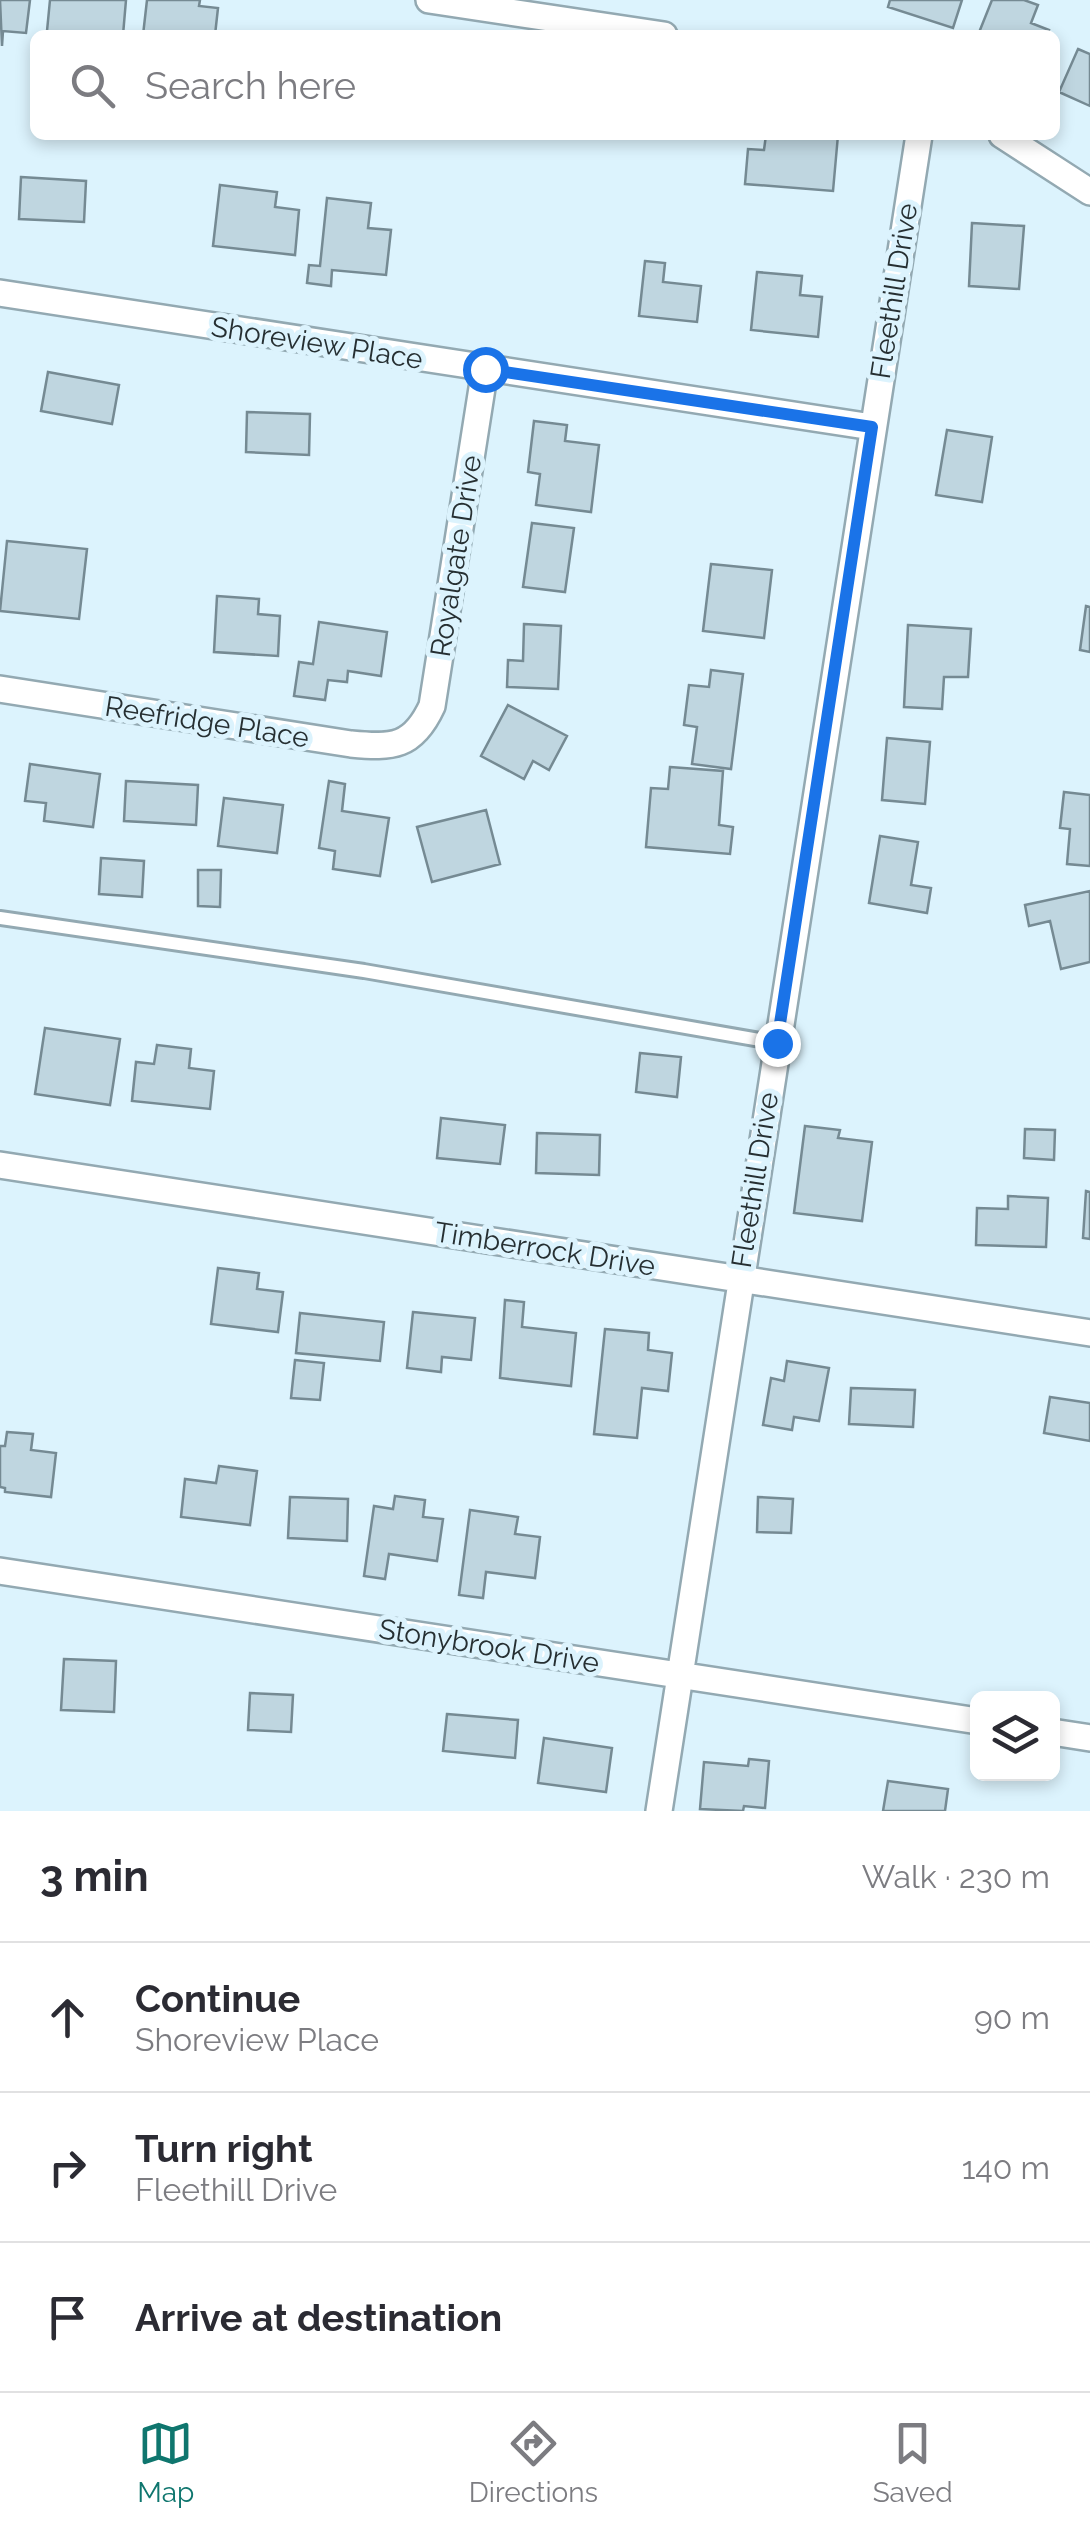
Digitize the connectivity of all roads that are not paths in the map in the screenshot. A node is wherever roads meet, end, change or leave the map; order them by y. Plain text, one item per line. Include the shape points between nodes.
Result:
1 (429, 0) edge
2 (507, 6) edge
3 (637, 30) edge
4 (917, 140) edge
5 (1010, 140) edge
6 (1090, 192) edge
7 (0, 293) edge
8 (485, 369) junction
9 (872, 427) junction
10 (0, 690) edge
11 (412, 736) joint
12 (0, 918) edge
13 (777, 1043) junction
14 (0, 1165) edge
15 (740, 1278) junction
16 (1090, 1332) edge
17 (0, 1571) edge
18 (680, 1675) junction
19 (970, 1720) edge
20 (1060, 1733) edge
21 (1090, 1738) edge
22 (659, 1811) edge

1 - 2 street
2 - 3 street
4 - 9 street, Fleethill Drive
5 - 6 street
7 - 8 street, Shoreview Place
8 - 9 street, Shoreview Place
8 - 11 street, Royalgate Drive via 432,706
9 - 13 street, Fleethill Drive
10 - 11 street, Reefridge Place via 351,744 392,746
12 - 13 lane via 364,971
13 - 15 street, Fleethill Drive
14 - 15 street, Timberrock Drive
15 - 16 street, Timberrock Drive
15 - 18 street, Fleethill Drive
17 - 18 street, Stonybrook Drive
18 - 19 street, Stonybrook Drive
18 - 22 street, Fleethill Drive
20 - 21 street

